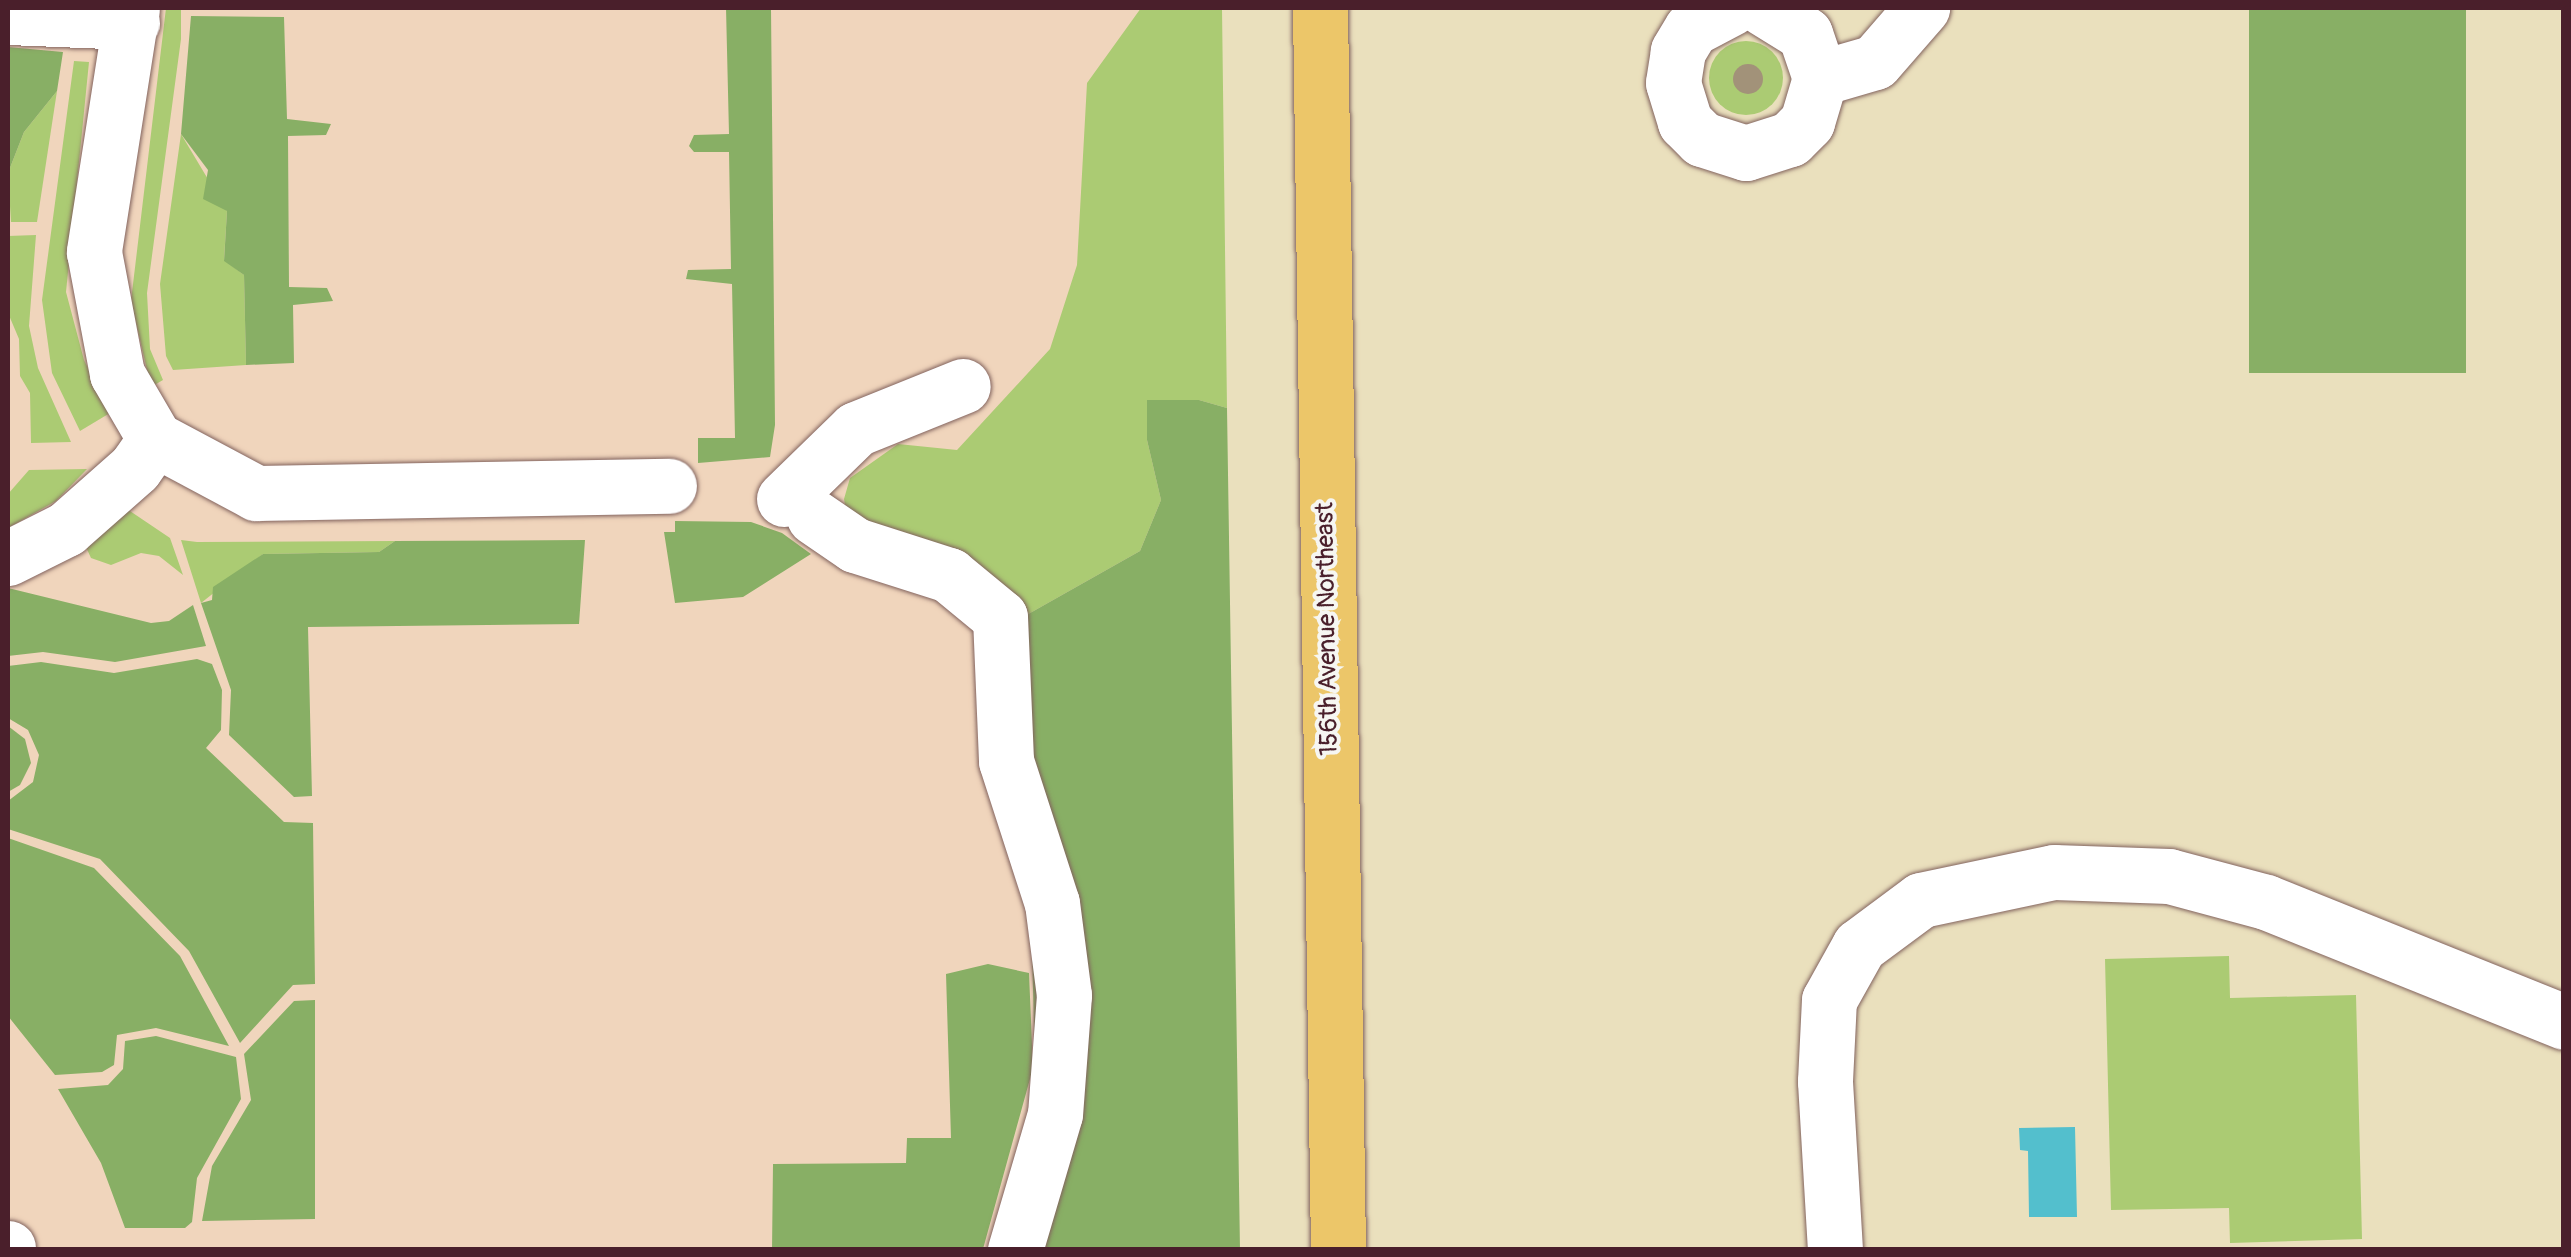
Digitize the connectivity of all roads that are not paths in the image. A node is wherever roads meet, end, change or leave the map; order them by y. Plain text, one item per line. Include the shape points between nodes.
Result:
1 (1731, 8) edge
2 (1763, 8) edge
3 (1922, 8) edge
4 (132, 15) edge
5 (8, 17) edge
6 (1312, 23) edge
7 (1820, 78) junction
8 (963, 386) dead end
9 (156, 439) junction
10 (669, 486) dead end
11 (8, 558) edge
12 (2564, 1022) edge
13 (1015, 1250) edge
14 (1338, 1250) edge
15 (1835, 1250) edge

1 - 7 street via 1691,29 1676,58 1675,101 1702,139 1746,153 1780,144 1806,122
2 - 7 street via 1805,34
3 - 7 street via 1876,62
4 - 5 street
4 - 9 street via 94,252 118,374
6 - 14 main road, 156th Avenue Northeast
8 - 13 street via 856,429 799,508 855,545 949,575 1000,617 1006,760 1052,903 1064,995 1056,1114
9 - 10 street via 256,493
9 - 11 street via 135,468 66,529
12 - 15 street via 2266,902 2168,876 2054,872 1920,900 1860,946 1829,1000 1825,1081

